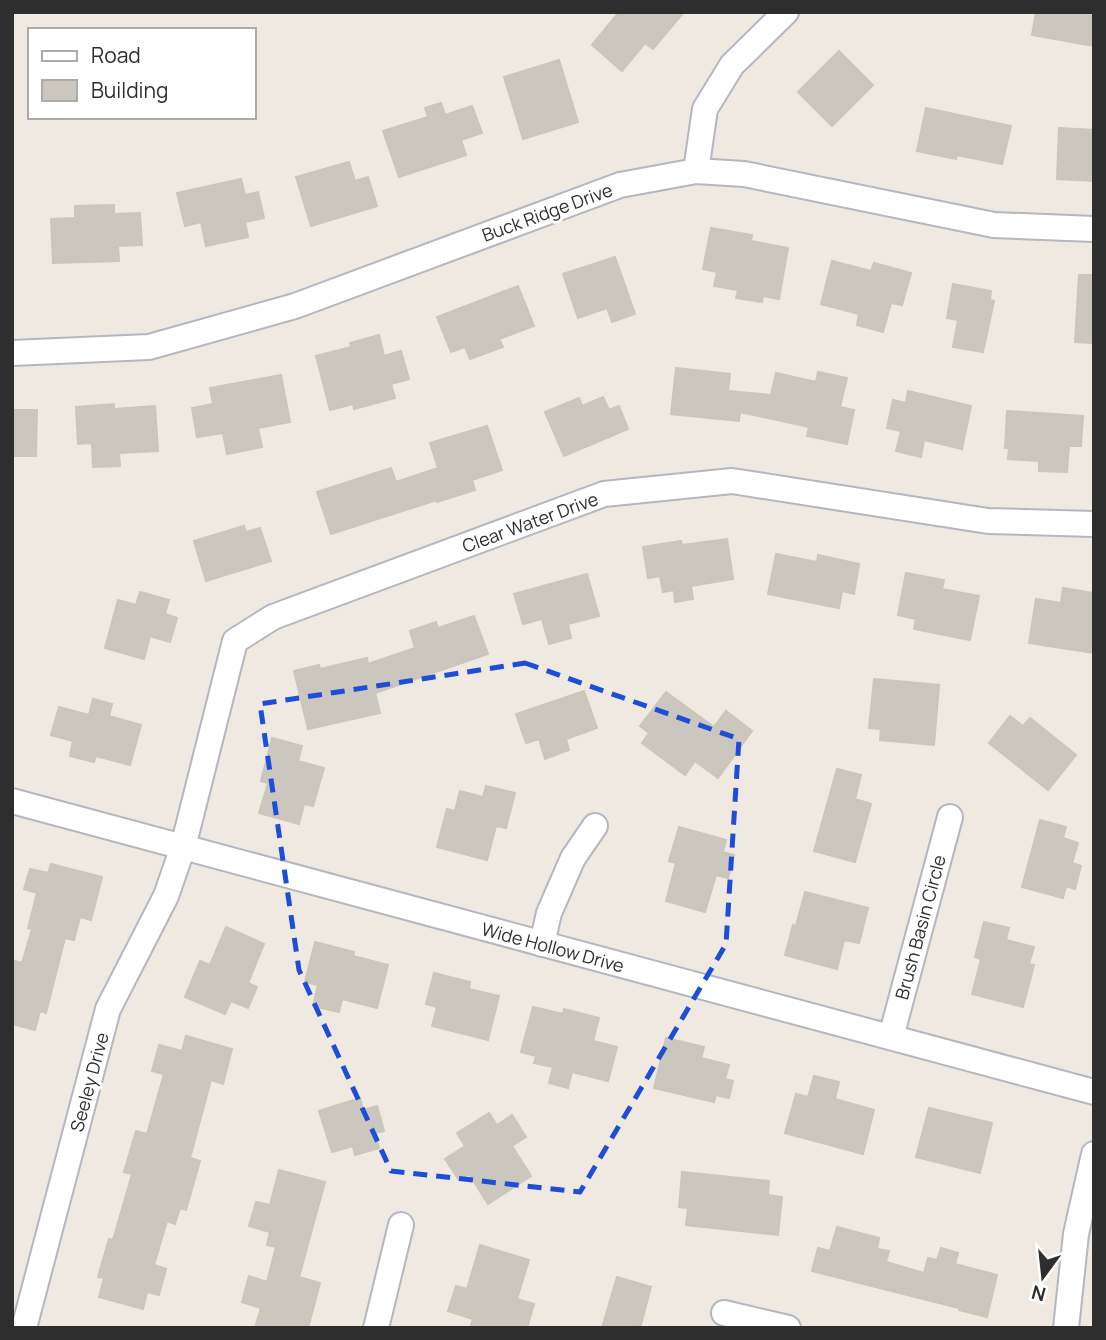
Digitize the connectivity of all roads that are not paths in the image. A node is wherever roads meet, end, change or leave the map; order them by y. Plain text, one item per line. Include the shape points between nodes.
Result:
1 (786, 12) edge
2 (696, 171) junction
3 (1094, 229) edge
4 (12, 353) edge
5 (1094, 524) edge
6 (12, 801) edge
7 (950, 817) dead end
8 (595, 825) dead end
9 (183, 847) junction
10 (542, 944) junction
11 (891, 1037) junction
12 (1094, 1092) edge
13 (1094, 1154) edge
14 (401, 1225) dead end
15 (724, 1313) dead end
16 (24, 1328) edge
17 (376, 1328) edge
18 (788, 1328) edge
19 (1066, 1328) edge

1 - 2 street via 732,65 705,109
2 - 3 street, Buck Ridge Drive via 744,174 994,225
2 - 4 street, Buck Ridge Drive via 621,185 295,306 149,347
5 - 9 street, Clear Water Drive via 988,521 732,481 604,494 273,617 235,640
6 - 9 street, Wide Hollow Drive
7 - 11 street, Brush Basin Circle
8 - 10 street via 573,858 549,913
9 - 10 street, Wide Hollow Drive
9 - 16 street, Seeley Drive via 166,896 108,1009
10 - 11 street, Wide Hollow Drive
11 - 12 street, Wide Hollow Drive
13 - 19 street via 1076,1234
14 - 17 street
15 - 18 street

